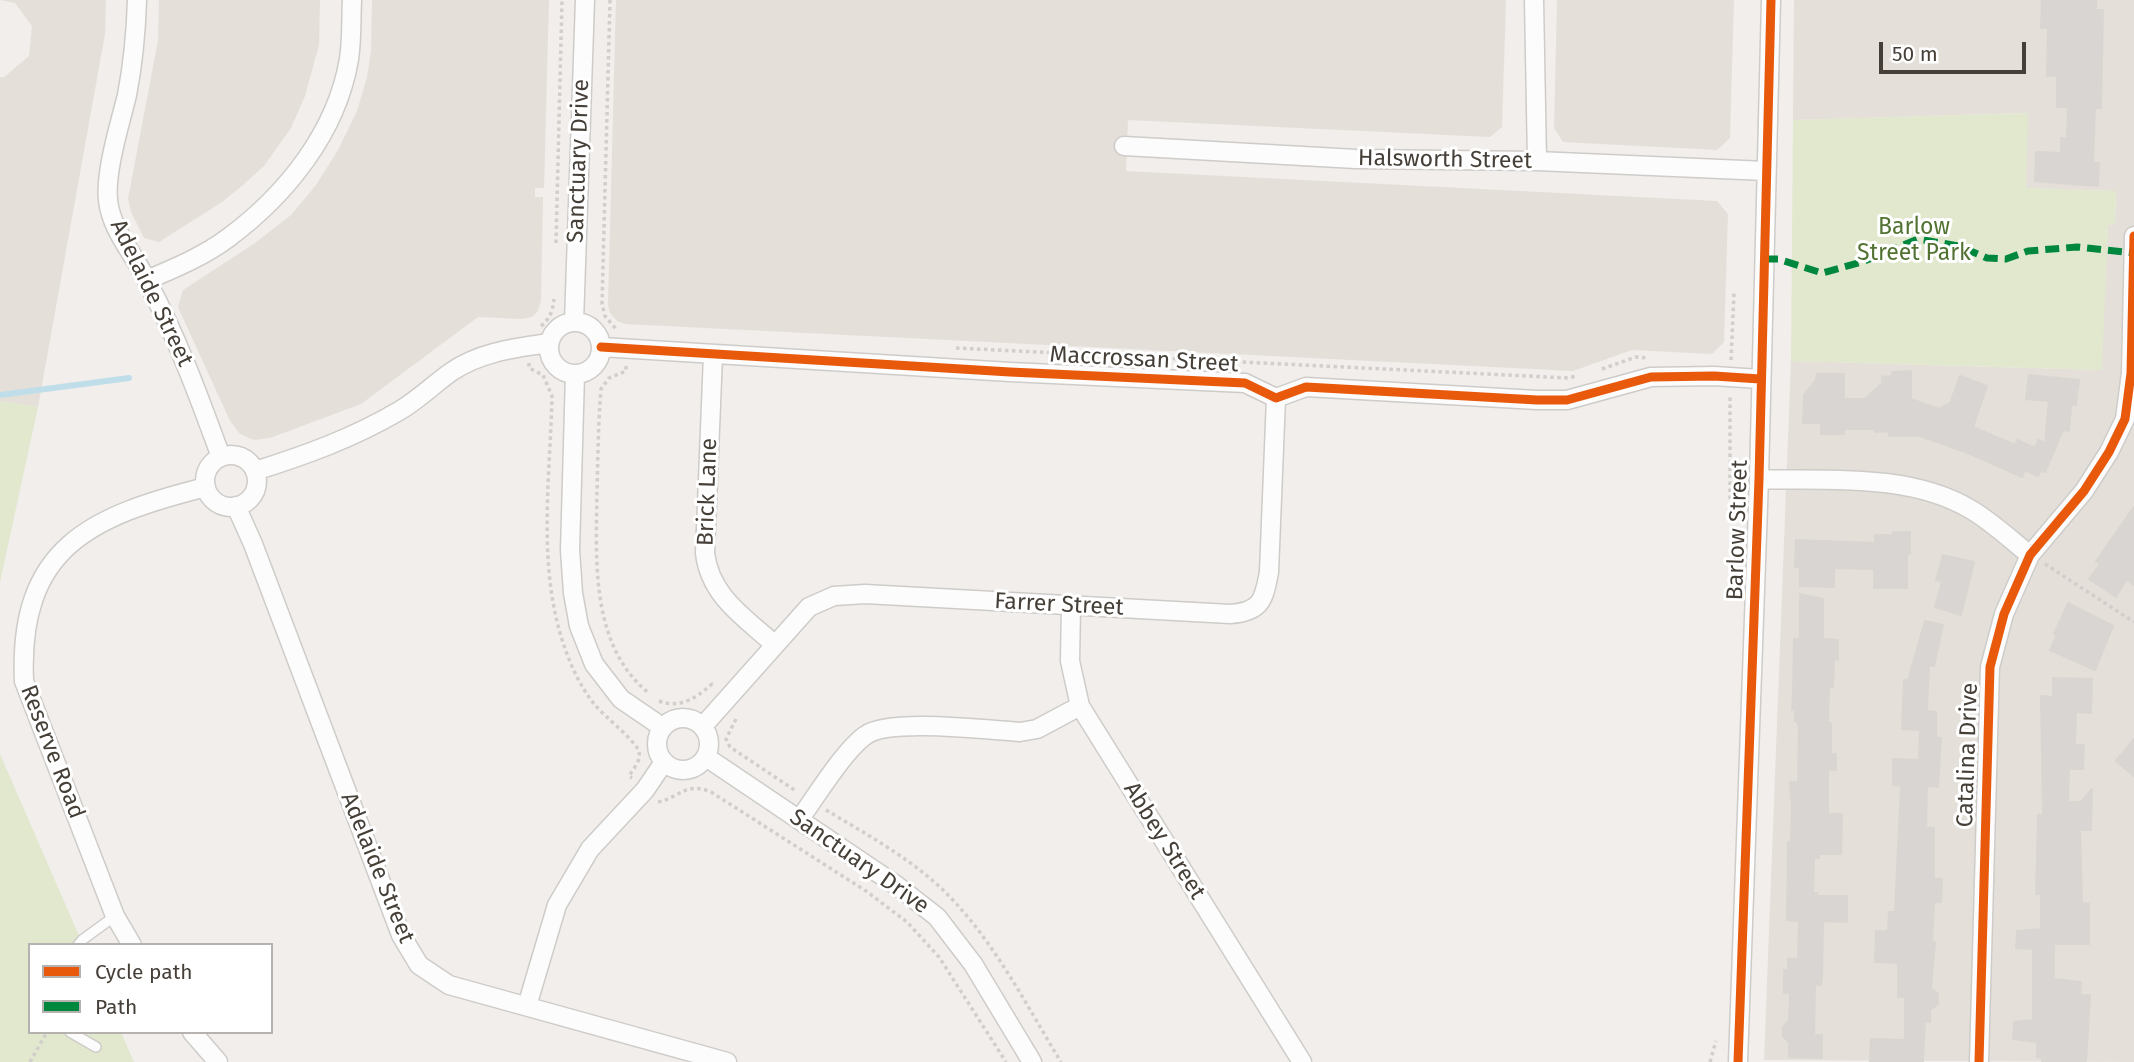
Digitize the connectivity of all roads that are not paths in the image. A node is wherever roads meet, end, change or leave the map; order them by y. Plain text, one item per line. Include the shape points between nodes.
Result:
1 (137, 0) edge
2 (352, 0) edge
3 (585, 0) edge
4 (1534, 0) edge
5 (1771, 0) edge
6 (1124, 146) dead end
7 (1537, 161) junction
8 (1766, 171) junction
9 (2134, 236) edge
10 (2134, 253) edge
11 (147, 280) junction
12 (574, 322) junction
13 (549, 343) junction
14 (601, 347) junction
15 (713, 355) junction
16 (575, 375) junction
17 (1760, 379) junction
18 (1276, 398) junction
19 (221, 457) junction
20 (255, 471) junction
21 (1759, 479) junction
22 (206, 487) junction
23 (236, 506) junction
24 (2030, 555) junction
25 (1070, 606) junction
26 (774, 644) junction
27 (1080, 706) junction
28 (703, 726) junction
29 (662, 727) junction
30 (706, 757) junction
31 (664, 762) junction
32 (799, 820) junction
33 (115, 916) junction
34 (80, 943) edge
35 (131, 943) edge
36 (527, 1006) junction
37 (73, 1034) edge
38 (194, 1034) edge
39 (96, 1047) dead end
40 (218, 1062) edge
41 (727, 1062) edge
42 (1032, 1062) edge
43 (1302, 1062) edge
44 (1738, 1062) edge
45 (1979, 1062) edge

1 - 11 street, Adelaide Street via 136,36 108,199 119,232
2 - 11 street via 349,60 335,107 315,148 269,204 227,239
3 - 12 street, Sanctuary Drive
4 - 7 street
5 - 8 street, Barlow Street
6 - 7 street, Halsworth Street via 1356,159
7 - 8 street, Halsworth Street
8 - 17 street, Barlow Street
9 - 10 street, Catalina Drive
10 - 24 street, Catalina Drive via 2131,373 2124,419 2084,491
11 - 19 street, Adelaide Street via 190,373
12 - 13 street via 558,327
12 - 14 street via 593,329
13 - 16 street via 553,363
13 - 20 street via 466,363 401,410 352,436
14 - 15 street, Maccrossan Street
14 - 16 street via 593,367
15 - 18 street, Maccrossan Street via 1245,383
15 - 26 street, Brick Lane via 706,568 722,597
16 - 29 street via 570,550 579,626 594,664 621,699
17 - 18 street via 1651,377 1567,400 1306,387
17 - 21 street, Barlow Street
18 - 25 street, Farrer Street via 1269,572 1258,605 1247,613 1230,614
19 - 20 street via 237,456
19 - 22 street via 210,466
20 - 23 street via 254,494
21 - 24 street via 1896,484 1932,491 1971,509
21 - 44 street, Barlow Street
22 - 23 street via 220,504
22 - 33 street, Reserve Road via 96,524 57,555 38,585 25,625 24,681
23 - 36 street, Adelaide Street via 401,936 419,965 449,985
24 - 45 street, Catalina Drive via 2004,614 1990,667
25 - 26 street, Farrer Street via 847,594 809,607
25 - 27 street, Abbey Street via 1070,661
26 - 28 street, Farrer Street
27 - 32 street via 1028,731 907,726 875,730 856,743
27 - 43 street, Abbey Street
28 - 29 street via 686,717
28 - 30 street via 709,740
29 - 31 street via 657,747
30 - 31 street via 683,770
30 - 32 street, Sanctuary Drive
31 - 36 street via 645,790 590,849 557,905
32 - 42 street, Sanctuary Drive via 937,917 973,964
33 - 34 lane
33 - 35 street, Reserve Road
36 - 41 street, Adelaide Street
37 - 39 lane
38 - 40 street

